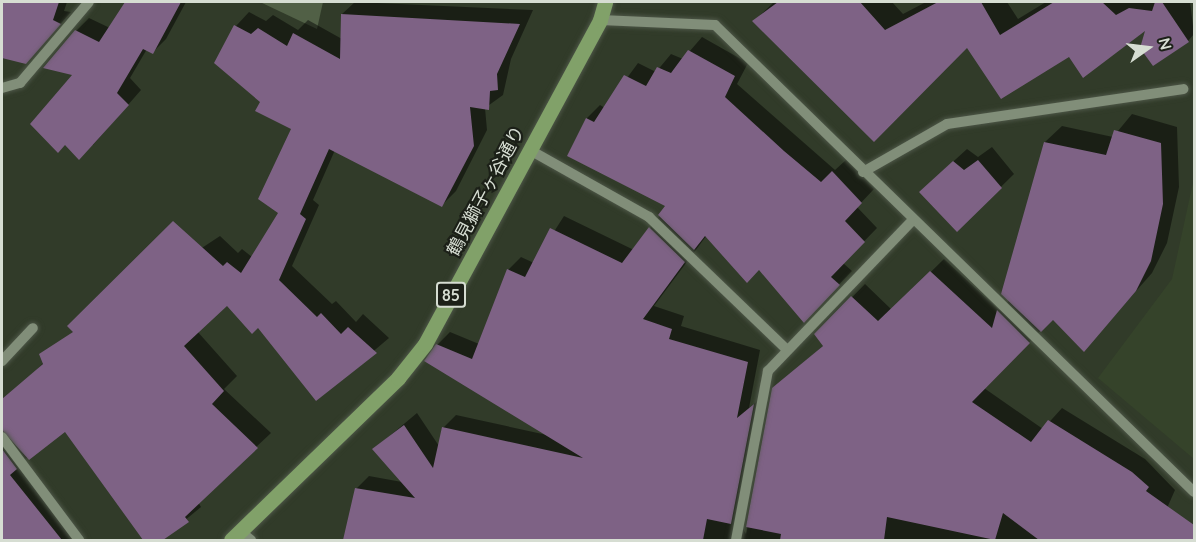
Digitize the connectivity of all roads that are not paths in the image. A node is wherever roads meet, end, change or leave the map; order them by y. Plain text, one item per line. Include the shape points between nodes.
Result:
1 (89, 2) edge
2 (605, 2) edge
3 (600, 20) junction
4 (2, 88) edge
5 (1183, 89) dead end
6 (530, 150) junction
7 (862, 172) junction
8 (912, 221) junction
9 (33, 328) dead end
10 (785, 348) junction
11 (2, 361) edge
12 (2, 437) edge
13 (1194, 492) edge
14 (241, 538) edge
15 (79, 540) edge
16 (736, 540) edge

1 - 4 street via 20,84
2 - 3 main road, 鶴見獅子ヶ谷通り / 85
3 - 6 main road, 鶴見獅子ヶ谷通り / 85
3 - 7 street via 715,25
5 - 7 street via 947,124
6 - 10 street via 650,217
6 - 14 main road, 鶴見獅子ヶ谷通り / 85 via 412,362
7 - 8 street
8 - 10 street
8 - 13 street
9 - 11 street
10 - 16 street via 768,371
12 - 15 street

